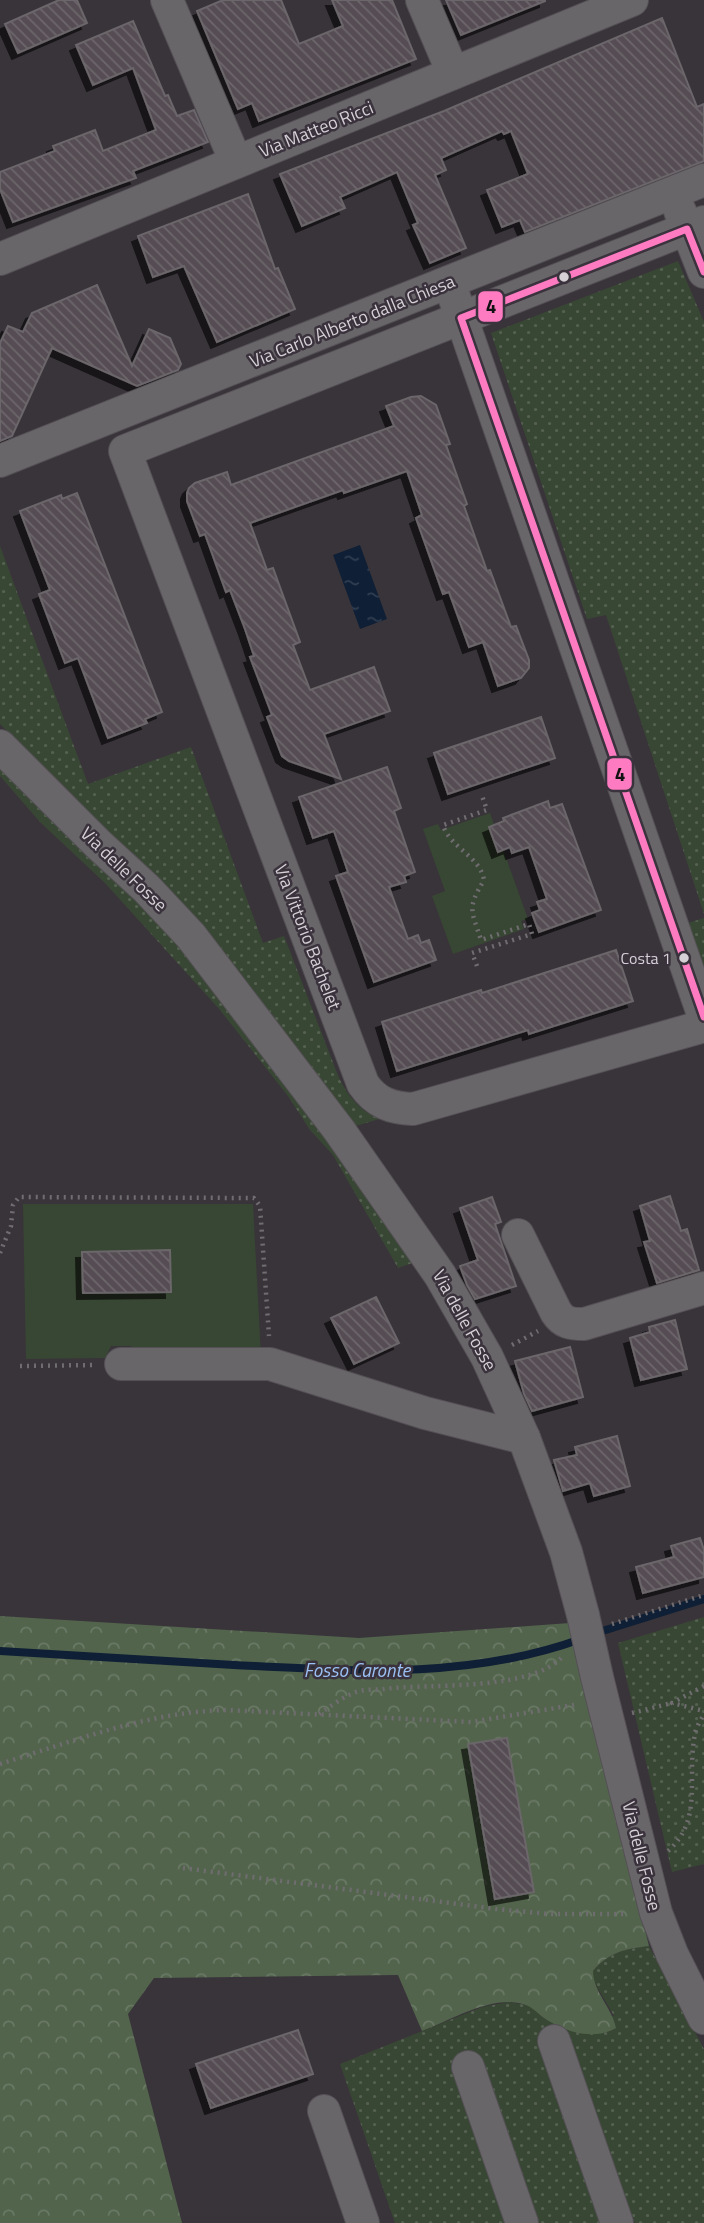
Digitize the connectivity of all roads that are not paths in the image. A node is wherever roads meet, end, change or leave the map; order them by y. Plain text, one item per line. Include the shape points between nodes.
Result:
1 (167, 0) edge
2 (422, 0) edge
3 (632, 0) edge
4 (453, 73) junction
5 (236, 162) junction
6 (704, 180) edge
7 (673, 192) junction
8 (695, 225) edge
9 (0, 258) edge
10 (704, 272) edge
11 (449, 282) junction
12 (461, 318) junction
13 (125, 451) joint
14 (0, 461) edge
15 (0, 746) edge
16 (704, 1017) edge
17 (704, 1026) edge
18 (518, 1235) dead end
19 (704, 1288) edge
20 (121, 1364) road end
21 (524, 1438) junction
22 (704, 2018) edge
23 (554, 2041) dead end
24 (468, 2067) dead end
25 (324, 2111) dead end
26 (363, 2223) edge
27 (522, 2223) edge
28 (617, 2223) edge

1 - 5 street
2 - 4 street
3 - 4 street, Via Matteo Ricci
4 - 5 street, Via Matteo Ricci
5 - 9 street, Via Matteo Ricci
6 - 7 street, Via Carlo Alberto dalla Chiesa
7 - 8 street
7 - 11 street, Via Carlo Alberto dalla Chiesa
8 - 10 street
8 - 12 street, Via Carlo Alberto dalla Chiesa
11 - 12 street
11 - 14 street, Via Carlo Alberto dalla Chiesa
12 - 13 street, Via Carlo Alberto dalla Chiesa
12 - 16 street
13 - 17 street, Via Vittorio Bachelet via 363,1084 371,1095 396,1108 413,1109
15 - 21 street, Via delle Fosse via 191,936 290,1064 440,1275 487,1357
18 - 19 street via 561,1320 572,1324
20 - 21 street via 270,1364 425,1413
21 - 22 street, Via delle Fosse, bridge via 566,1552 597,1619 603,1699 656,1913
23 - 28 street
24 - 27 street
25 - 26 street

